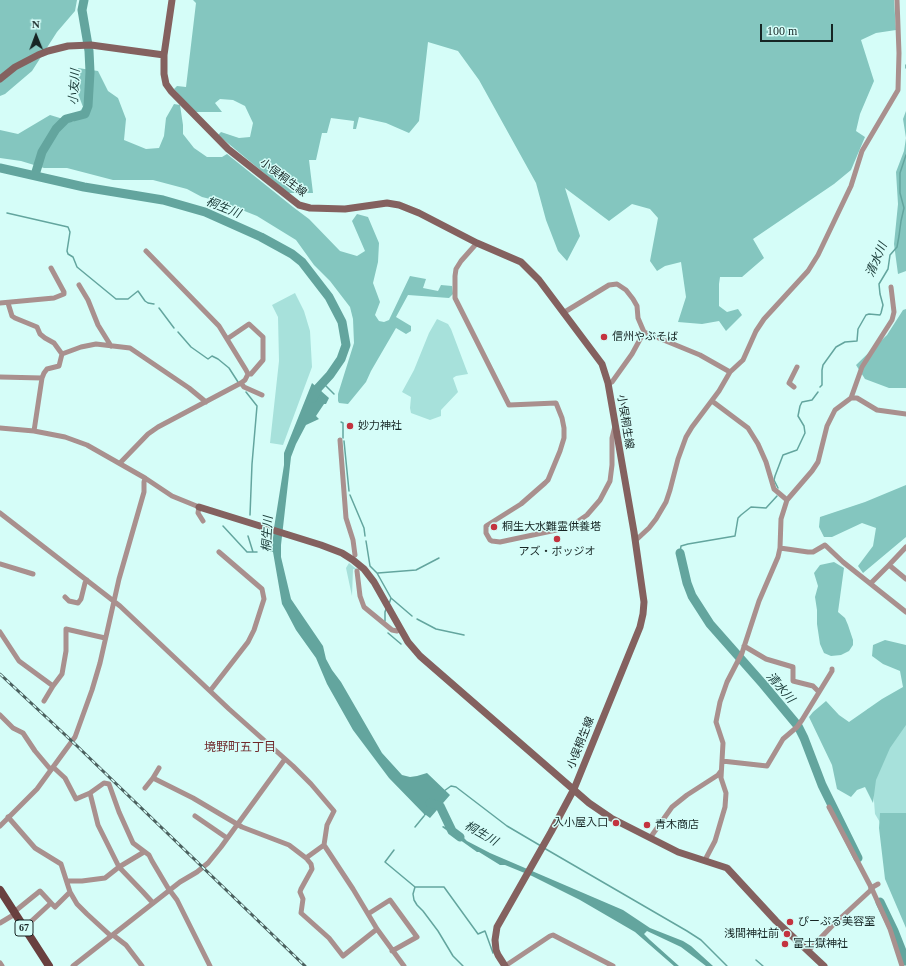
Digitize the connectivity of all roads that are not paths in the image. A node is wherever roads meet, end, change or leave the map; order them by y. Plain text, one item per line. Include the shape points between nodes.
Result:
1 (172, 0) edge
2 (897, 0) edge
3 (164, 54) junction
4 (0, 79) edge
5 (477, 243) junction
6 (146, 251) dead end
7 (52, 268) dead end
8 (79, 285) dead end
9 (891, 287) dead end
10 (0, 303) edge
11 (8, 303) junction
12 (563, 313) junction
13 (644, 332) junction
14 (227, 339) junction
15 (111, 346) junction
16 (62, 354) junction
17 (797, 367) dead end
18 (730, 372) junction
19 (248, 374) junction
20 (0, 377) edge
21 (42, 378) junction
22 (242, 383) junction
23 (608, 384) junction
24 (794, 387) dead end
25 (262, 395) dead end
26 (851, 398) junction
27 (712, 401) junction
28 (206, 402) junction
29 (906, 414) edge
30 (615, 426) junction
31 (0, 428) edge
32 (34, 432) junction
33 (340, 440) dead end
34 (120, 463) junction
35 (145, 478) junction
36 (787, 500) junction
37 (199, 507) junction
38 (0, 513) edge
39 (203, 521) dead end
40 (635, 541) junction
41 (906, 547) edge
42 (780, 548) junction
43 (219, 552) dead end
44 (355, 555) dead end
45 (0, 564) edge
46 (889, 565) junction
47 (357, 571) dead end
48 (33, 574) dead end
49 (906, 579) edge
50 (87, 580) junction
51 (871, 583) junction
52 (65, 597) dead end
53 (114, 602) junction
54 (906, 612) edge
55 (401, 630) junction
56 (0, 632) edge
57 (106, 638) junction
58 (744, 646) junction
59 (832, 669) dead end
60 (53, 686) junction
61 (210, 691) junction
62 (819, 692) junction
63 (44, 701) dead end
64 (0, 715) edge
65 (285, 759) junction
66 (722, 761) junction
67 (52, 768) junction
68 (159, 768) dead end
69 (722, 770) junction
70 (153, 778) junction
71 (145, 788) dead end
72 (574, 789) junction
73 (90, 793) junction
74 (829, 807) dead end
75 (195, 816) dead end
76 (8, 817) junction
77 (237, 825) junction
78 (0, 826) edge
79 (227, 838) junction
80 (650, 838) junction
81 (324, 844) junction
82 (144, 852) junction
83 (306, 858) junction
84 (705, 860) junction
85 (119, 867) junction
86 (67, 881) junction
87 (878, 884) dead end
88 (872, 888) junction
89 (0, 890) edge
90 (169, 890) junction
91 (70, 892) junction
92 (51, 903) junction
93 (153, 904) junction
94 (14, 913) junction
95 (368, 914) junction
96 (0, 923) edge
97 (24, 928) junction
98 (377, 929) junction
99 (112, 935) junction
100 (392, 951) junction
101 (808, 951) junction
102 (0, 963) edge
103 (508, 965) edge
104 (2, 966) edge
105 (49, 966) edge
106 (73, 966) edge
107 (142, 966) edge
108 (210, 966) edge
109 (404, 966) edge
110 (613, 966) edge
111 (824, 966) edge
112 (902, 966) edge

1 - 3 main road, 小俣桐生線
2 - 18 street via 898,90 862,150 851,186 818,255 808,271 764,319 742,360
3 - 4 main road via 88,45 68,46 38,55
3 - 5 main road, 小俣桐生線 via 164,79 171,91 228,149 296,204 333,209 387,203 398,205 420,213
5 - 12 main road, 小俣桐生線 via 521,262 539,280
5 - 30 street via 456,269 455,298 508,405 556,403 564,428 560,451 545,483 521,504 486,526 490,540 500,542 561,529 587,515 600,500 610,481
6 - 14 street via 219,326
7 - 11 street via 64,294 54,298
8 - 15 street
9 - 26 street via 894,312 892,320 862,367
10 - 11 street
11 - 16 street via 12,316 37,326 40,334 54,343
12 - 13 street via 614,284 626,290 633,299
12 - 23 main road, 小俣桐生線 via 598,357
13 - 18 street via 700,355
13 - 23 street via 632,354
14 - 19 street
14 - 19 street via 249,324 263,337 262,362
15 - 16 street via 96,344
15 - 28 street via 130,348
16 - 21 street via 59,366 46,370
17 - 24 street via 789,383
18 - 27 street
19 - 22 street
20 - 21 street
21 - 32 street
22 - 25 street via 244,387
22 - 28 street
23 - 30 main road, 小俣桐生線
26 - 29 street via 857,398 877,410
26 - 36 street via 835,410 827,426 818,462
27 - 36 street via 748,428 766,462 774,489
27 - 40 street via 686,437 668,497 656,519
28 - 34 street via 154,430
30 - 40 main road, 小俣桐生線
31 - 32 street
32 - 34 street via 65,437 87,445
33 - 44 street via 346,518
34 - 35 street
35 - 37 street via 172,496
35 - 53 street via 144,492
36 - 42 street via 781,519
37 - 39 street via 198,515
37 - 55 main road via 342,553 370,576
38 - 50 street
40 - 72 main road, 小俣桐生線 via 644,602 640,627
41 - 46 street
42 - 51 street via 813,552 825,545
42 - 58 street
43 - 61 street via 262,589 264,599 248,642
45 - 48 street
46 - 49 street
46 - 51 street
47 - 55 street via 364,607 392,630
50 - 52 street via 78,603
50 - 53 street
51 - 54 street
53 - 57 street
53 - 61 street
55 - 72 main road via 420,656
56 - 60 street via 19,661
57 - 60 street via 66,629 62,674
57 - 67 street via 94,684 75,736
58 - 62 street via 766,659 793,667 793,681 813,686
58 - 66 street via 727,682 718,711 716,722 723,743
59 - 62 street
60 - 63 street
61 - 65 street
62 - 66 street via 802,720 783,740 767,766
64 - 67 street via 13,728 23,733
65 - 77 street
65 - 81 street via 334,811 327,825
66 - 69 street
67 - 73 street via 67,780 76,800
67 - 76 street via 37,789
68 - 70 street
69 - 80 street via 672,807
69 - 84 street via 721,778 726,793 725,807 714,842
70 - 71 street
70 - 77 street via 193,798
72 - 80 main road via 606,815
72 - 103 main road, 小俣桐生線 via 499,922 496,950
73 - 82 street via 104,782 108,784 133,843
73 - 85 street via 98,825
74 - 88 street
75 - 79 street
76 - 78 street
76 - 86 street via 35,848 61,864
77 - 79 street
77 - 83 street via 289,845
79 - 90 street via 208,863
80 - 84 main road via 678,852
81 - 83 street
81 - 95 street
82 - 85 street
82 - 90 street
83 - 98 street via 312,869 300,892 303,899 302,916 329,938 343,956
84 - 101 main road via 729,870
85 - 86 street via 105,878
85 - 93 street
86 - 91 street
87 - 88 street, bridge
88 - 101 street
88 - 112 street via 890,928
89 - 94 main road, 67
90 - 93 street
90 - 108 street via 177,900
91 - 92 street via 56,907
91 - 99 street via 86,914
92 - 94 street via 40,891
92 - 97 street
93 - 99 street
94 - 96 street
94 - 97 main road, 67
95 - 98 street
95 - 100 street via 390,900 417,937
97 - 105 main road, 67
98 - 100 street
99 - 106 street
99 - 107 street via 126,945
100 - 109 street
101 - 111 main road
102 - 104 street
103 - 110 street via 553,935

